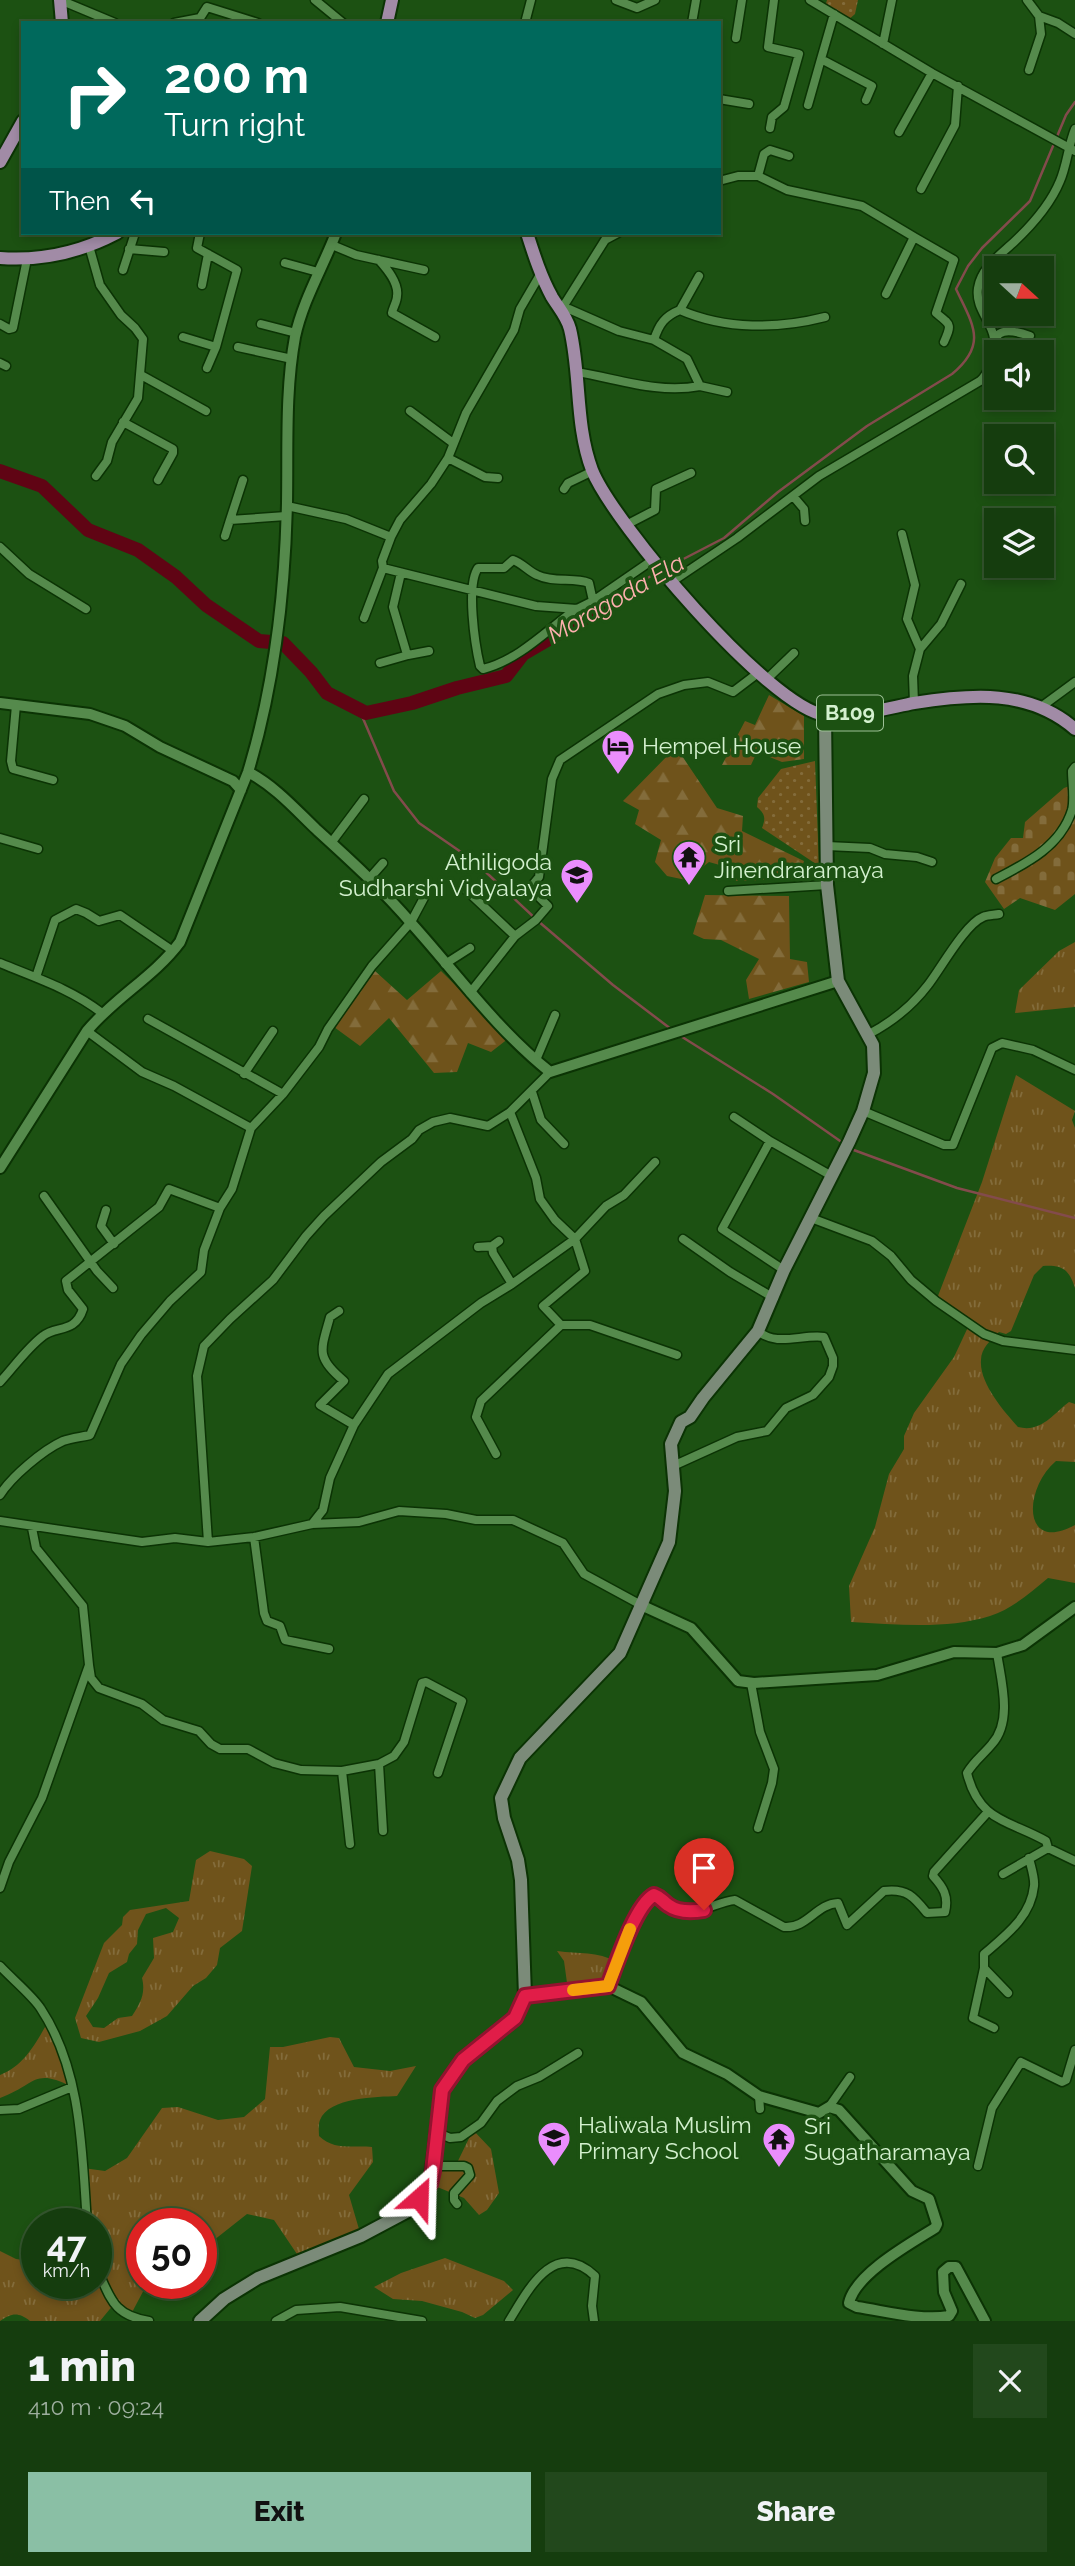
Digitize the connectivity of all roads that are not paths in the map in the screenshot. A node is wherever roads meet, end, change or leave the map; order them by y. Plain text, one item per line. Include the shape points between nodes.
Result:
1 (60, 0) edge
2 (315, 0) edge
3 (392, 0) edge
4 (531, 0) edge
5 (615, 0) edge
6 (655, 0) edge
7 (695, 0) edge
8 (742, 0) edge
9 (774, 0) edge
10 (810, 0) edge
11 (892, 0) edge
12 (1027, 0) edge
13 (834, 15) junction
14 (1039, 16) junction
15 (62, 21) edge
16 (110, 21) edge
17 (184, 21) edge
18 (252, 21) edge
19 (341, 21) edge
20 (387, 21) edge
21 (526, 21) edge
22 (692, 21) edge
23 (1075, 34) edge
24 (736, 38) dead end
25 (883, 44) junction
26 (821, 59) junction
27 (1029, 71) dead end
28 (932, 73) junction
29 (958, 86) junction
30 (721, 99) edge
31 (866, 100) dead end
32 (749, 104) dead end
33 (808, 105) dead end
34 (21, 125) edge
35 (770, 128) dead end
36 (1075, 129) edge
37 (899, 132) dead end
38 (1072, 149) edge
39 (789, 156) dead end
40 (0, 162) edge
41 (758, 176) junction
42 (721, 180) edge
43 (921, 189) dead end
44 (113, 235) edge
45 (134, 235) edge
46 (200, 235) edge
47 (336, 235) edge
48 (528, 235) edge
49 (614, 235) edge
50 (914, 237) junction
51 (332, 245) junction
52 (89, 246) junction
53 (129, 249) junction
54 (164, 252) dead end
55 (208, 254) junction
56 (0, 258) edge
57 (27, 259) junction
58 (379, 260) junction
59 (285, 263) dead end
60 (123, 270) dead end
61 (424, 270) dead end
62 (318, 272) junction
63 (541, 273) junction
64 (699, 276) dead end
65 (202, 285) dead end
66 (886, 294) dead end
67 (561, 310) junction
68 (680, 310) junction
69 (825, 317) dead end
70 (0, 324) edge
71 (261, 324) dead end
72 (296, 333) junction
73 (1030, 336) dead end
74 (183, 337) dead end
75 (435, 337) dead end
76 (994, 338) junction
77 (654, 340) junction
78 (944, 342) dead end
79 (216, 347) junction
80 (238, 347) dead end
81 (292, 359) junction
82 (207, 368) dead end
83 (577, 372) junction
84 (141, 375) junction
85 (700, 386) junction
86 (727, 392) dead end
87 (206, 411) dead end
88 (410, 411) dead end
89 (123, 422) junction
90 (453, 443) junction
91 (448, 458) junction
92 (593, 471) junction
93 (691, 473) dead end
94 (96, 476) dead end
95 (498, 478) dead end
96 (158, 480) dead end
97 (243, 480) dead end
98 (564, 489) dead end
99 (793, 496) junction
100 (287, 511) junction
101 (230, 520) junction
102 (805, 522) dead end
103 (628, 524) junction
104 (902, 534) dead end
105 (225, 536) dead end
106 (391, 537) junction
107 (0, 547) edge
108 (655, 561) junction
109 (383, 568) junction
110 (401, 573) junction
111 (669, 581) junction
112 (961, 584) dead end
113 (473, 591) junction
114 (593, 601) junction
115 (86, 609) dead end
116 (577, 609) junction
117 (364, 618) dead end
118 (920, 649) junction
119 (429, 651) dead end
120 (794, 653) dead end
121 (408, 655) junction
122 (380, 663) dead end
123 (762, 676) junction
124 (1075, 682) edge
125 (0, 703) edge
126 (914, 703) junction
127 (16, 705) junction
128 (1041, 707) junction
129 (825, 715) junction
130 (1075, 729) edge
131 (1075, 767) edge
132 (248, 772) junction
133 (53, 780) dead end
134 (241, 790) junction
135 (365, 799) dead end
136 (0, 838) edge
137 (331, 843) junction
138 (827, 846) junction
139 (38, 849) dead end
140 (932, 862) dead end
141 (383, 863) dead end
142 (996, 879) dead end
143 (368, 880) junction
144 (827, 885) junction
145 (464, 888) dead end
146 (729, 891) dead end
147 (426, 894) dead end
148 (999, 914) dead end
149 (411, 922) junction
150 (516, 936) junction
151 (470, 948) dead end
152 (173, 951) junction
153 (0, 963) edge
154 (445, 964) junction
155 (36, 977) junction
156 (838, 981) junction
157 (470, 993) junction
158 (102, 1013) junction
159 (555, 1015) dead end
160 (148, 1019) dead end
161 (87, 1031) junction
162 (273, 1031) dead end
163 (869, 1034) junction
164 (536, 1060) junction
165 (1075, 1070) edge
166 (550, 1072) junction
167 (244, 1074) junction
168 (532, 1092) junction
169 (283, 1094) junction
170 (863, 1111) junction
171 (510, 1112) junction
172 (734, 1117) dead end
173 (251, 1128) junction
174 (770, 1141) junction
175 (564, 1144) dead end
176 (654, 1162) dead end
177 (0, 1168) edge
178 (830, 1175) junction
179 (44, 1196) dead end
180 (220, 1208) junction
181 (106, 1209) dead end
182 (811, 1218) junction
183 (575, 1239) junction
184 (683, 1239) dead end
185 (114, 1244) junction
186 (478, 1247) dead end
187 (92, 1261) junction
188 (784, 1270) junction
189 (512, 1284) junction
190 (113, 1288) dead end
191 (774, 1298) junction
192 (339, 1311) dead end
193 (561, 1325) junction
194 (758, 1331) junction
195 (1075, 1350) edge
196 (677, 1355) dead end
197 (0, 1382) edge
198 (354, 1425) junction
199 (496, 1454) dead end
200 (673, 1466) junction
201 (0, 1495) edge
202 (0, 1521) edge
203 (312, 1524) junction
204 (32, 1528) junction
205 (254, 1537) junction
206 (208, 1542) junction
207 (643, 1605) junction
208 (1075, 1607) edge
209 (329, 1649) dead end
210 (997, 1653) junction
211 (89, 1665) junction
212 (751, 1683) junction
213 (379, 1764) junction
214 (342, 1771) junction
215 (438, 1773) dead end
216 (987, 1813) junction
217 (758, 1828) dead end
218 (383, 1831) dead end
219 (350, 1844) dead end
220 (1048, 1848) junction
221 (1029, 1858) junction
222 (1075, 1861) edge
223 (1003, 1874) dead end
224 (0, 1888) edge
225 (0, 1966) edge
226 (984, 1968) junction
227 (608, 1986) junction
228 (1008, 1993) dead end
229 (525, 1996) junction
230 (994, 2028) dead end
231 (1075, 2050) edge
232 (578, 2053) dead end
233 (850, 2077) dead end
234 (72, 2087) junction
235 (759, 2096) junction
236 (830, 2107) junction
237 (760, 2109) dead end
238 (0, 2110) edge
239 (436, 2132) junction
240 (433, 2166) junction
241 (978, 2166) dead end
242 (457, 2204) dead end
243 (86, 2208) edge
244 (112, 2299) edge
245 (149, 2321) edge
246 (200, 2321) edge
247 (276, 2321) edge
248 (422, 2321) edge
249 (509, 2321) edge
250 (594, 2321) edge
251 (985, 2321) edge

1 - 15 main road
1 - 16 street
2 - 19 street
3 - 20 main road
4 - 21 street
5 - 6 street via 637,8
7 - 22 street
8 - 24 street
9 - 35 street via 768,47 799,54 784,107 772,117
10 - 13 street
11 - 25 street
12 - 14 street
13 - 25 street
13 - 26 street
14 - 23 street
14 - 27 street via 1041,34
17 - 18 street via 200,18 207,7
25 - 28 street
26 - 31 street via 872,86
26 - 33 street
28 - 29 street
28 - 37 street
29 - 38 street
29 - 43 street via 955,125
30 - 32 street
34 - 40 main road
36 - 38 street
38 - 76 street via 1047,203 982,273 978,290 981,312
39 - 41 street via 770,150 764,154
41 - 42 street
41 - 50 street via 787,190 862,206
44 - 52 main road
45 - 53 street
46 - 55 street via 197,246
47 - 51 street
48 - 63 main road, B109
49 - 67 street via 605,240
50 - 66 street
50 - 78 street via 954,260 936,313 950,324
51 - 58 street
51 - 62 street
52 - 57 main road
52 - 84 street via 100,285 143,340
53 - 54 street
53 - 60 street
55 - 65 street
55 - 79 street via 237,270
56 - 57 main road
57 - 70 street via 13,328
58 - 61 street
58 - 75 street via 397,289 392,313
59 - 62 street
62 - 72 street
63 - 67 main road, B109
63 - 90 street
64 - 68 street
67 - 77 street
67 - 83 main road, B109 via 570,326
68 - 69 street via 700,319 773,327
68 - 77 street via 667,316
71 - 72 street
72 - 81 street
73 - 76 street via 1011,330
74 - 79 street
76 - 99 street via 987,375 980,382 819,476
77 - 85 street via 687,359
79 - 82 street
80 - 81 street
81 - 100 street
83 - 85 street via 651,389
83 - 92 main road, B109
84 - 87 street
84 - 89 street via 135,404
85 - 86 street
88 - 90 street
89 - 94 street
89 - 96 street via 173,450
90 - 91 street
91 - 95 street via 485,477
91 - 106 street
92 - 98 street
92 - 103 main road, B109
93 - 103 street via 656,489 655,510
97 - 101 street
99 - 102 street via 804,509
99 - 111 street
100 - 101 street
100 - 106 street via 346,519
100 - 132 street via 279,622
101 - 105 street
103 - 108 main road, B109
104 - 118 street via 915,584 907,619
106 - 109 street
107 - 115 street via 29,574
108 - 111 main road, B109
108 - 114 street
109 - 110 street
109 - 117 street
110 - 113 street
110 - 121 street via 393,607
111 - 123 main road, B109
112 - 118 street via 942,624
113 - 114 street via 478,568 503,568 513,560 537,575 589,583
113 - 116 street via 536,606
113 - 116 street via 476,646 483,668 519,652
114 - 116 street
118 - 126 street via 913,676
119 - 121 street
120 - 123 street
121 - 122 street
123 - 129 main road, B109
123 - 150 street via 733,692 708,682 658,694 560,760 552,779 539,877 530,888 548,906
124 - 128 street
125 - 127 street
126 - 128 main road, B109 via 1011,697
126 - 129 main road, B109
127 - 133 street via 13,769
127 - 134 street via 90,714 125,726 233,781
128 - 130 main road, B109
129 - 138 main road
131 - 142 street via 1072,808 1064,828 1038,857
132 - 134 street
132 - 137 street via 263,779
134 - 152 street
135 - 137 street
136 - 139 street
137 - 143 street
138 - 140 street via 870,848
138 - 144 main road
141 - 143 street
143 - 149 street
144 - 146 street
144 - 156 main road
145 - 150 street
147 - 149 street
148 - 163 street via 981,917 906,1009
149 - 154 street
149 - 169 street via 372,966
150 - 157 street
151 - 154 street
152 - 155 street via 120,915 99,922 76,909 55,920
152 - 158 street
153 - 155 street
154 - 157 street
155 - 158 street
156 - 163 main road
156 - 166 street
157 - 164 street
158 - 161 street
159 - 164 street
160 - 167 street
161 - 173 street via 142,1072
161 - 177 street
162 - 167 street
163 - 170 main road via 874,1073
164 - 166 street
165 - 170 street via 1033,1049 1002,1043 992,1048 953,1145
166 - 168 street
167 - 169 street
168 - 171 street
168 - 175 street via 541,1120
169 - 173 street
170 - 178 main road
171 - 183 street via 540,1199
171 - 206 street via 488,1126 450,1118 419,1130 324,1216 273,1280 204,1346 197,1376
172 - 174 street
173 - 180 street via 232,1189
174 - 178 street
174 - 188 street via 722,1229
176 - 183 street
178 - 182 main road
179 - 187 street
180 - 185 street via 169,1189 159,1207
180 - 201 street via 201,1272 170,1301 121,1364 90,1435 63,1441 33,1461
181 - 185 street via 101,1226
182 - 188 main road
182 - 195 street via 872,1241 936,1301 984,1334 1003,1341
183 - 189 street
183 - 193 street via 585,1272 543,1306
184 - 191 street
185 - 187 street
186 - 189 street via 495,1244 492,1253
187 - 190 street
187 - 197 street via 65,1281 83,1309 81,1316 66,1329 45,1334
188 - 191 main road
189 - 198 street via 388,1374
191 - 194 main road
192 - 198 street via 330,1317 322,1356 344,1381 320,1405
193 - 196 street via 590,1325
193 - 199 street via 481,1401 476,1417
194 - 200 main road via 690,1417 681,1422 671,1444
194 - 200 street via 774,1340 824,1336 833,1366 829,1377 813,1395 786,1408 767,1431 737,1437
198 - 203 street via 330,1478 323,1510
200 - 207 main road via 675,1492 668,1542
202 - 204 street
203 - 205 street
203 - 207 street via 359,1522 399,1511 513,1520 563,1543 584,1574
204 - 206 street via 142,1542 175,1538
204 - 211 street via 36,1548 83,1606
205 - 206 street
205 - 209 street via 267,1621 280,1626 285,1640
207 - 212 street via 691,1628 738,1681
207 - 229 main road via 620,1653 520,1758 501,1798 521,1880
208 - 210 street via 1023,1645
210 - 212 street via 954,1652 877,1675
210 - 216 street via 1002,1721 993,1743 967,1773
211 - 214 street via 99,1688 142,1704 163,1720 199,1731 220,1749 248,1749 301,1770
211 - 224 street via 43,1798
212 - 217 street via 760,1732 774,1769
213 - 214 street
213 - 215 street via 394,1756 404,1742 426,1682 462,1701
213 - 218 street
214 - 219 street
216 - 220 street via 1046,1841
216 - 227 street via 934,1872 947,1901 945,1912 927,1913 905,1890 891,1890 884,1891 847,1925 838,1903 827,1903 790,1928 735,1900 693,1912 668,1905 654,1895 631,1928
220 - 221 street
220 - 222 street
221 - 223 street
221 - 226 street via 1035,1885 1030,1902 1017,1926 984,1954
225 - 234 street via 40,2006 63,2051
226 - 228 street
226 - 230 street via 973,2018
227 - 229 street
227 - 235 street via 641,2002 683,2053
229 - 239 main road via 515,2018 463,2060 442,2090
231 - 241 street via 1062,2082 1021,2062 992,2108
232 - 239 street via 517,2086 461,2137
233 - 236 street
234 - 238 street via 19,2109
234 - 243 street
235 - 236 street via 819,2113
235 - 237 street
236 - 251 street via 839,2110 912,2191 929,2199 937,2224 885,2260 851,2294 849,2303 904,2314 949,2316 952,2311 944,2292 943,2272 956,2267
239 - 240 main road
240 - 242 street via 468,2168 470,2175 454,2193
240 - 246 main road via 430,2184 408,2211 361,2236 258,2278
244 - 245 street via 129,2318
247 - 248 street via 296,2310 340,2307
249 - 250 street via 546,2268 559,2263 583,2265 595,2276

